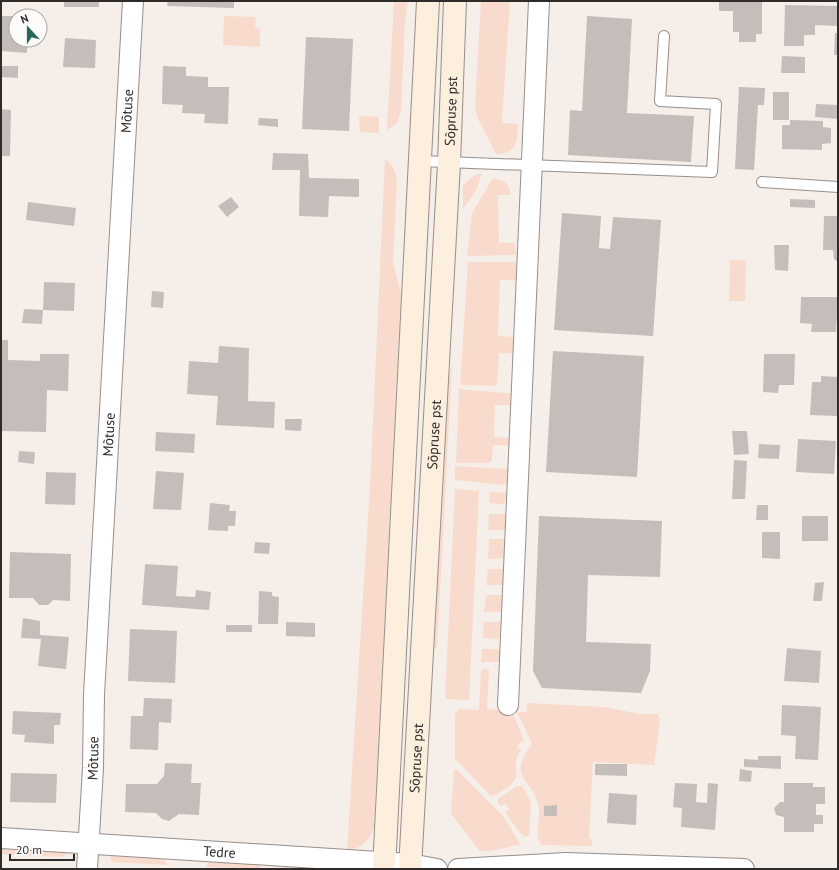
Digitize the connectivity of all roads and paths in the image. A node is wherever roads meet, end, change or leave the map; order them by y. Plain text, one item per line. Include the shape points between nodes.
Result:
1 (133, 1) edge
2 (428, 1) edge
3 (455, 1) edge
4 (539, 1) edge
5 (664, 36) dead end
6 (420, 161) junction
7 (449, 163) junction
8 (531, 166) junction
9 (762, 182) dead end
10 (838, 187) edge
11 (508, 705) dead end
12 (1, 838) edge
13 (89, 843) junction
14 (384, 866) edge
15 (410, 866) edge
16 (566, 866) edge
17 (87, 869) edge
18 (437, 869) edge
19 (458, 869) edge
20 (744, 869) edge

1 - 13 street, Mõtuse via 94,695
2 - 6 main road, Sõpruse pst
3 - 7 main road, Sõpruse pst
4 - 8 street
5 - 8 lane via 660,101 716,104 712,172
6 - 7 lane
6 - 14 main road, Sõpruse pst
7 - 8 lane
7 - 15 main road, Sõpruse pst
8 - 11 street
9 - 10 lane
12 - 13 street, Tedre
13 - 14 street, Tedre
13 - 17 street, Mõtuse
14 - 15 street, Tedre
15 - 18 street, Tedre
16 - 19 street
16 - 20 street

